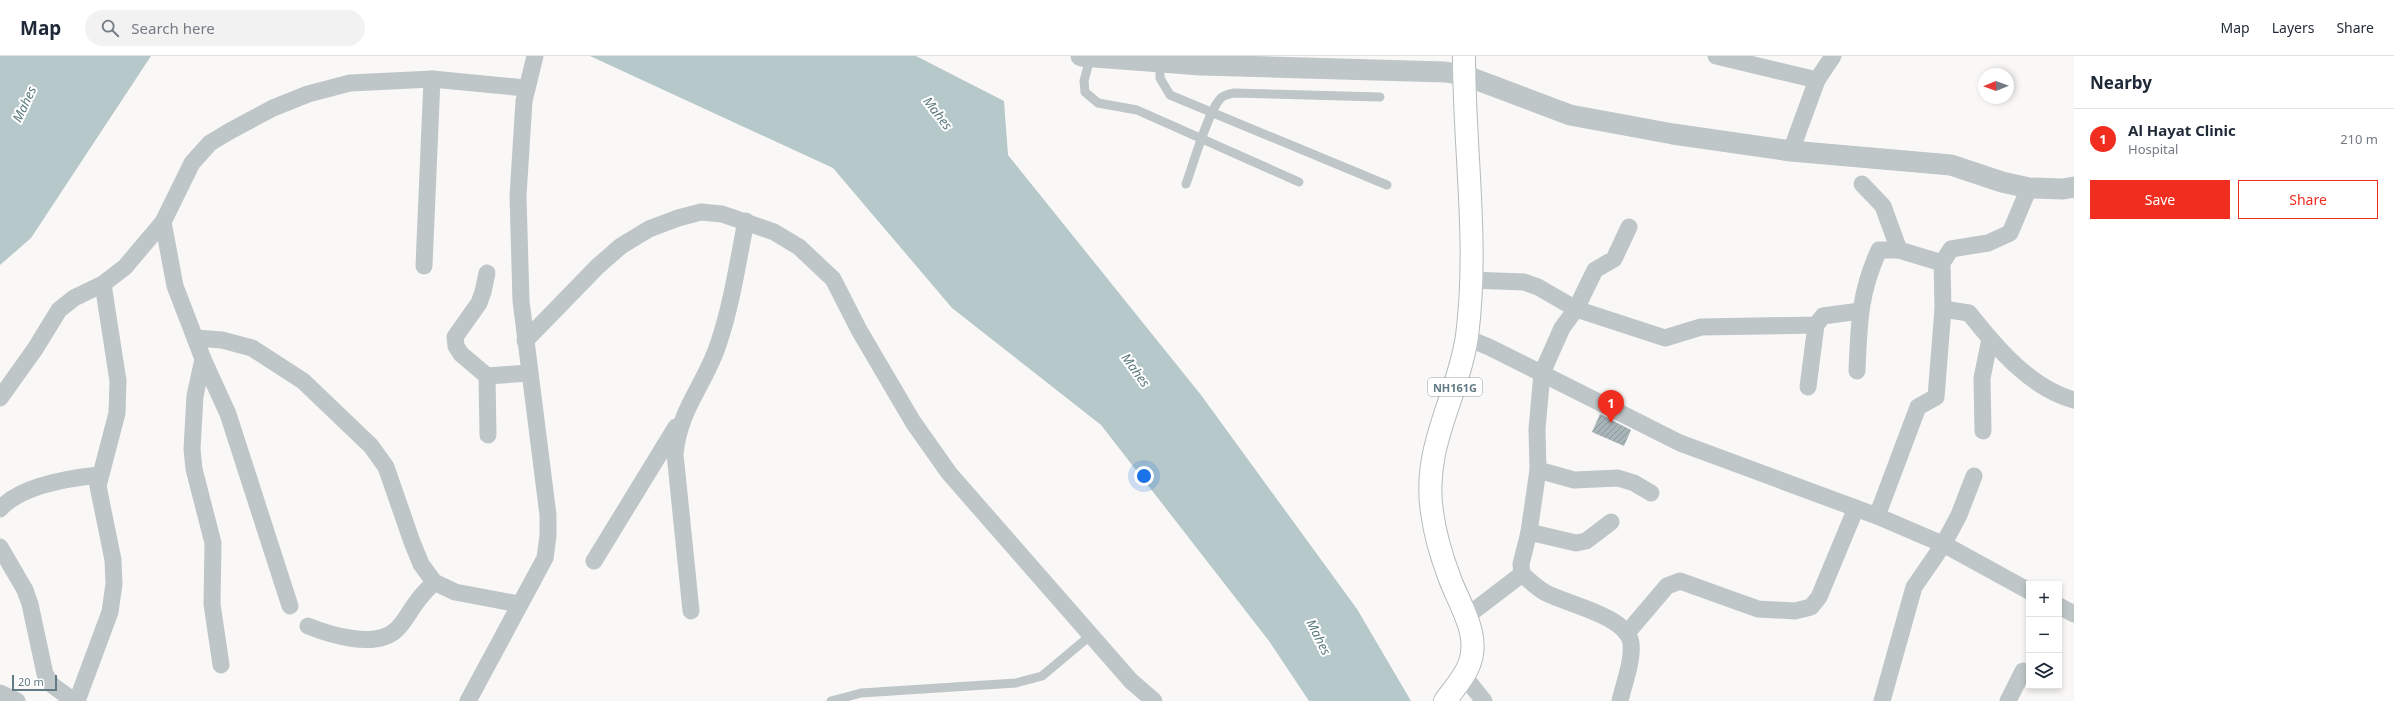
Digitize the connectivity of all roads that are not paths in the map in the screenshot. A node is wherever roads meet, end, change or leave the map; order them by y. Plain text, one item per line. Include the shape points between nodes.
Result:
1 (535, 56) edge
2 (1833, 56) edge
3 (1087, 57) edge
4 (1722, 57) edge
5 (1160, 64) junction
6 (1464, 66) edge
7 (432, 79) junction
8 (1817, 80) junction
9 (525, 88) junction
10 (1380, 97) dead end
11 (1212, 112) junction
12 (1202, 140) junction
13 (1791, 151) junction
14 (1299, 182) dead end
15 (1186, 184) dead end
16 (1862, 184) dead end
17 (1387, 186) dead end
18 (2074, 186) edge
19 (2029, 188) junction
20 (746, 221) junction
21 (162, 222) junction
22 (1629, 227) dead end
23 (1899, 250) junction
24 (1942, 263) junction
25 (424, 266) dead end
26 (487, 273) dead end
27 (1470, 280) junction
28 (103, 284) junction
29 (1943, 309) junction
30 (1576, 310) junction
31 (1860, 311) junction
32 (1816, 325) junction
33 (194, 338) junction
34 (1467, 338) junction
35 (1990, 340) junction
36 (525, 341) junction
37 (203, 359) junction
38 (1857, 371) dead end
39 (529, 373) junction
40 (1542, 373) junction
41 (487, 376) junction
42 (1808, 387) dead end
43 (0, 398) edge
44 (2074, 400) edge
45 (683, 415) junction
46 (1983, 431) dead end
47 (488, 435) dead end
48 (1538, 470) junction
49 (99, 475) junction
50 (1974, 476) dead end
51 (1652, 493) dead end
52 (1856, 508) junction
53 (0, 509) edge
54 (1877, 516) junction
55 (1611, 522) dead end
56 (1529, 532) junction
57 (1943, 545) junction
58 (0, 547) edge
59 (594, 561) dead end
60 (1522, 574) junction
61 (434, 582) junction
62 (2026, 589) edge
63 (519, 604) junction
64 (290, 606) dead end
65 (2062, 608) edge
66 (691, 611) dead end
67 (2074, 614) edge
68 (1467, 616) junction
69 (308, 626) dead end
70 (1627, 633) junction
71 (1091, 635) junction
72 (221, 665) dead end
73 (2023, 671) dead end
74 (1464, 676) junction
75 (0, 693) edge
76 (17, 701) edge
77 (75, 701) edge
78 (468, 701) edge
79 (831, 701) edge
80 (1154, 701) edge
81 (1445, 701) edge
82 (1484, 701) edge
83 (1620, 701) edge
84 (1882, 701) edge
85 (2008, 701) edge

1 - 9 street
2 - 8 street
3 - 5 street
3 - 12 lane via 1084,82 1085,92 1091,99 1098,103 1137,110
4 - 8 street
5 - 6 street via 1430,70
5 - 11 lane via 1160,78 1170,95
6 - 13 street via 1570,115 1673,134
6 - 27 highway, NH161G via 1472,204
7 - 9 street
7 - 21 street via 350,83 308,94 273,108 210,143 192,163
7 - 25 street
8 - 13 street
9 - 36 street via 518,196 521,301
10 - 11 lane via 1234,93 1220,99
11 - 12 lane
11 - 17 lane
12 - 14 lane
12 - 15 lane
13 - 19 street via 1951,165
16 - 23 street via 1883,206
18 - 19 street via 2063,189
19 - 24 street via 2010,233 1988,242 1952,249
20 - 36 street via 722,214 701,212 649,229 621,246 598,266
20 - 45 street via 719,343
20 - 71 street via 774,232 798,247 833,279 859,330 909,416 949,473
21 - 28 street via 125,267
21 - 33 street via 175,286
22 - 30 street via 1614,259 1595,270
23 - 24 street
23 - 31 street via 1879,250 1867,276
24 - 29 street
26 - 41 street via 479,303 456,337 456,346 461,354
27 - 30 street via 1524,282 1538,287
27 - 34 highway, NH161G
28 - 43 street via 74,298 59,310
28 - 49 street via 118,381 111,438
29 - 35 street via 1969,313
29 - 54 street via 1936,397 1918,407
30 - 32 street via 1665,338 1702,327
30 - 40 street via 1562,328
31 - 32 street via 1823,316
31 - 38 street
32 - 42 street
33 - 37 street
33 - 61 street via 222,340 252,348 303,381 372,446 386,467 421,564
34 - 40 street
34 - 68 highway, NH161G via 1453,394 1438,432 1430,487 1431,511 1443,559
35 - 44 street via 2031,378
35 - 46 street via 1982,378
36 - 39 street
37 - 64 street via 228,414
37 - 72 street via 195,396 193,456 199,492 213,543 212,604
39 - 41 street
39 - 63 street via 548,515 548,536 545,558
40 - 48 street via 1537,429
40 - 52 street via 1680,443
41 - 47 street
45 - 59 street
45 - 66 street via 675,454
48 - 51 street via 1574,480 1618,478
48 - 56 street
49 - 53 street via 63,480 40,487 23,493
49 - 77 street via 98,495 112,560 114,584 110,612
50 - 57 street via 1959,515
52 - 54 street
52 - 70 street via 1819,597 1811,607 1795,611 1758,609 1680,580 1667,586
54 - 57 street
55 - 56 street via 1586,541 1576,544
56 - 60 street via 1521,564
57 - 62 street
57 - 84 street via 1914,587
58 - 77 street via 25,590 30,604 45,674 52,685
60 - 68 street
60 - 70 street via 1547,593 1618,624
61 - 63 street via 455,592
61 - 69 street via 395,632 386,636 362,640 345,638
63 - 78 street
65 - 67 street
68 - 74 highway, NH161G via 1472,648 1470,664
70 - 83 street via 1631,643 1630,657
71 - 79 lane via 1042,676 1016,683 862,693
71 - 80 street via 1131,681
73 - 85 street
74 - 81 highway, NH161G
74 - 82 street
75 - 76 street

